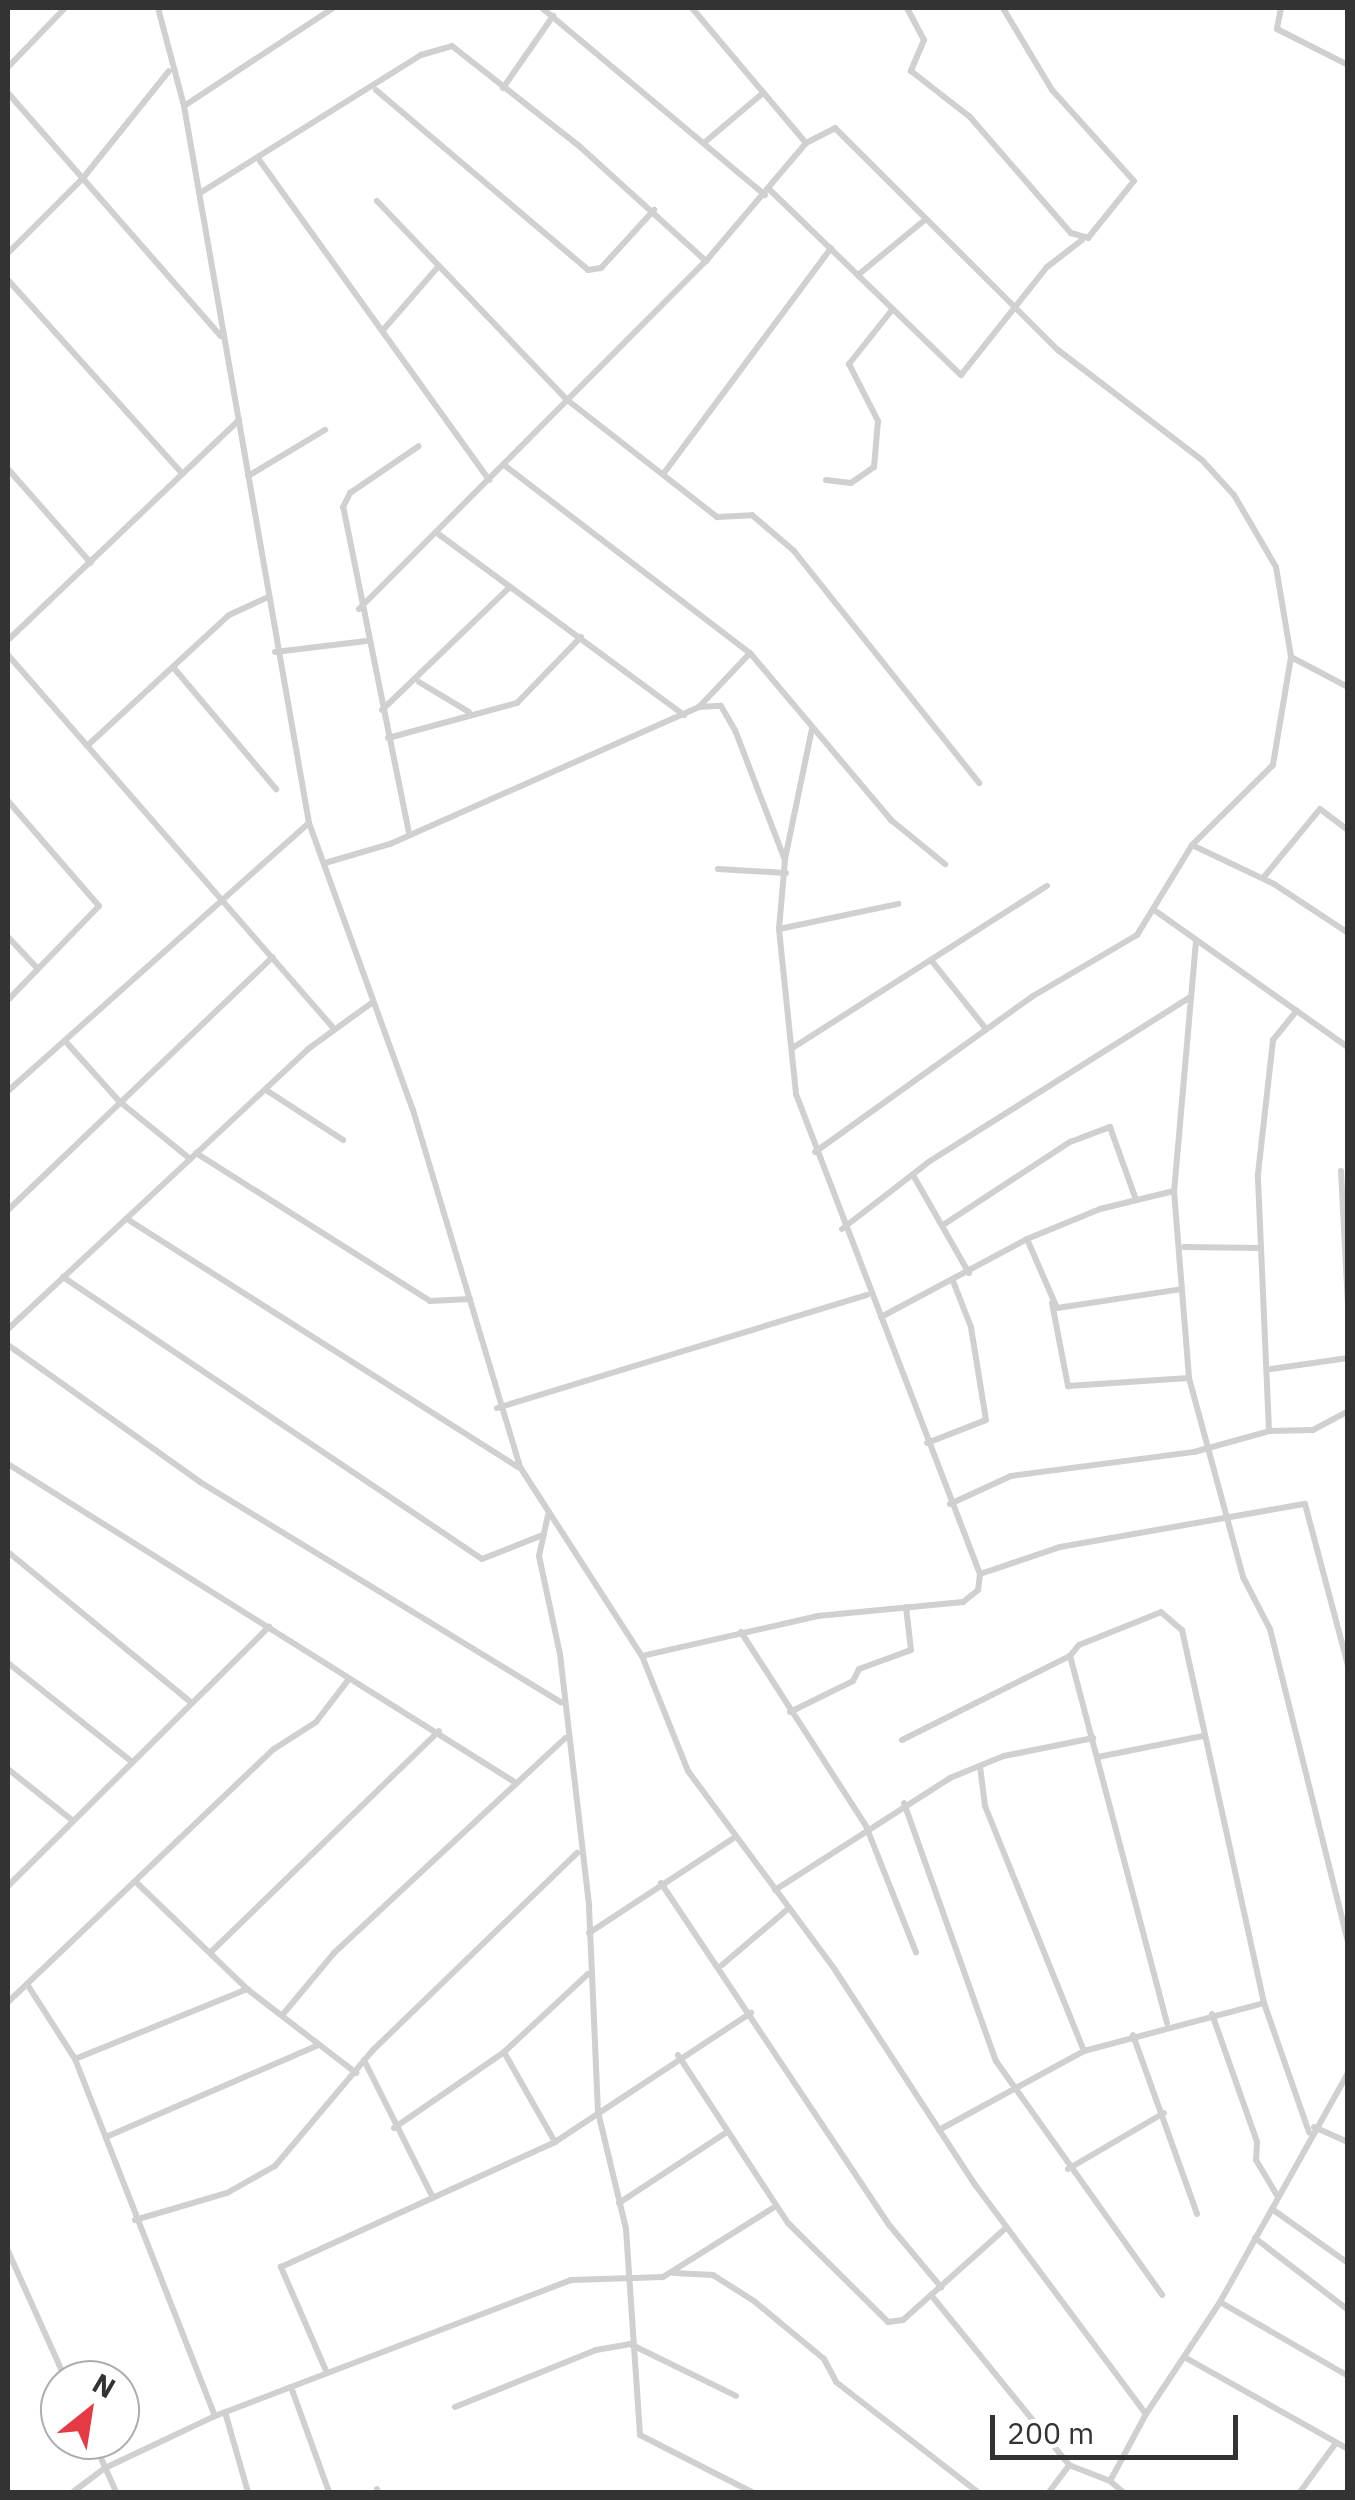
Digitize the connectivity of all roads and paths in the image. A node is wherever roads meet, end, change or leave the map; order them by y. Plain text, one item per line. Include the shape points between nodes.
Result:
1 (65, 8) edge
2 (158, 8) edge
3 (333, 8) edge
4 (542, 8) edge
5 (692, 8) edge
6 (907, 8) edge
7 (1003, 8) edge
8 (1281, 8) edge
9 (553, 16) junction
10 (1348, 66) edge
11 (8, 67) edge
12 (170, 70) junction
13 (503, 88) junction
14 (376, 90) junction
15 (764, 92) junction
16 (8, 93) edge
17 (184, 106) junction
18 (706, 142) junction
19 (806, 143) junction
20 (260, 161) junction
21 (83, 178) junction
22 (768, 192) junction
23 (200, 193) junction
24 (377, 202) dead end
25 (654, 210) junction
26 (926, 219) junction
27 (1082, 240) junction
28 (831, 248) junction
29 (8, 253) edge
30 (706, 261) junction
31 (436, 268) junction
32 (858, 274) junction
33 (8, 280) edge
34 (1013, 306) junction
35 (892, 310) junction
36 (384, 330) junction
37 (223, 339) junction
38 (566, 399) junction
39 (239, 420) junction
40 (326, 430) dead end
41 (420, 446) dead end
42 (504, 465) junction
43 (8, 469) edge
44 (182, 472) junction
45 (664, 473) junction
46 (248, 476) junction
47 (489, 480) junction
48 (826, 480) dead end
49 (437, 533) junction
50 (91, 562) junction
51 (510, 587) junction
52 (266, 598) junction
53 (359, 609) junction
54 (581, 637) junction
55 (8, 640) edge
56 (366, 641) junction
57 (275, 652) junction
58 (750, 653) junction
59 (1291, 657) junction
60 (8, 659) edge
61 (172, 667) junction
62 (420, 682) junction
63 (1348, 686) edge
64 (699, 707) junction
65 (382, 710) junction
66 (469, 712) junction
67 (684, 715) junction
68 (812, 728) junction
69 (388, 738) junction
70 (87, 746) junction
71 (980, 783) dead end
72 (276, 789) dead end
73 (8, 801) edge
74 (309, 823) junction
75 (1348, 830) edge
76 (409, 834) junction
77 (1192, 845) junction
78 (785, 860) junction
79 (325, 862) junction
80 (945, 864) dead end
81 (718, 870) dead end
82 (786, 873) junction
83 (1263, 878) junction
84 (1046, 886) dead end
85 (218, 898) junction
86 (898, 904) dead end
87 (1157, 912) junction
88 (779, 930) junction
89 (1348, 933) edge
90 (8, 937) edge
91 (1196, 942) junction
92 (274, 957) junction
93 (931, 960) junction
94 (37, 968) junction
95 (1191, 996) junction
96 (8, 1000) edge
97 (373, 1002) junction
98 (1297, 1010) junction
99 (334, 1029) junction
100 (986, 1029) junction
101 (66, 1042) junction
102 (794, 1047) junction
103 (1348, 1047) edge
104 (266, 1090) junction
105 (8, 1091) edge
106 (118, 1100) junction
107 (343, 1140) dead end
108 (815, 1152) junction
109 (193, 1156) junction
110 (1340, 1171) dead end
111 (913, 1175) junction
112 (1174, 1191) junction
113 (1136, 1197) junction
114 (8, 1210) edge
115 (127, 1219) junction
116 (942, 1224) junction
117 (842, 1229) junction
118 (1027, 1239) junction
119 (1184, 1247) junction
120 (1260, 1248) junction
121 (970, 1273) junction
122 (63, 1277) junction
123 (952, 1281) junction
124 (1182, 1288) junction
125 (867, 1294) junction
126 (470, 1299) junction
127 (1052, 1303) junction
128 (1348, 1304) edge
129 (881, 1316) junction
130 (8, 1329) edge
131 (8, 1345) edge
132 (1348, 1358) edge
133 (1271, 1369) junction
134 (1188, 1378) junction
135 (497, 1408) junction
136 (1348, 1411) edge
137 (1268, 1430) junction
138 (927, 1443) junction
139 (1210, 1447) junction
140 (8, 1464) edge
141 (520, 1467) junction
142 (950, 1504) junction
143 (548, 1514) junction
144 (1227, 1515) junction
145 (544, 1535) junction
146 (8, 1552) edge
147 (980, 1574) junction
148 (906, 1607) junction
149 (270, 1627) junction
150 (741, 1632) junction
151 (642, 1656) junction
152 (1070, 1656) junction
153 (8, 1663) edge
154 (1348, 1666) edge
155 (349, 1679) junction
156 (192, 1702) junction
157 (561, 1702) junction
158 (790, 1712) junction
159 (439, 1731) junction
160 (1202, 1736) junction
161 (565, 1738) junction
162 (1094, 1738) junction
163 (902, 1740) dead end
164 (1098, 1757) junction
165 (132, 1762) junction
166 (980, 1766) junction
167 (8, 1769) edge
168 (513, 1781) junction
169 (904, 1803) junction
170 (72, 1820) junction
171 (866, 1826) junction
172 (736, 1837) junction
173 (578, 1852) junction
174 (661, 1883) junction
175 (138, 1884) junction
176 (8, 1886) edge
177 (775, 1890) junction
178 (789, 1908) junction
179 (588, 1933) junction
180 (1348, 1941) edge
181 (212, 1952) junction
182 (916, 1952) dead end
183 (722, 1965) junction
184 (588, 1974) junction
185 (27, 1984) junction
186 (247, 1988) junction
187 (8, 2002) edge
188 (1264, 2002) junction
189 (284, 2013) junction
190 (750, 2014) junction
191 (1212, 2014) junction
192 (1167, 2023) junction
193 (1133, 2035) junction
194 (316, 2046) junction
195 (1084, 2051) junction
196 (504, 2052) junction
197 (678, 2055) junction
198 (75, 2059) junction
199 (364, 2060) junction
200 (356, 2073) junction
201 (1348, 2073) edge
202 (1011, 2088) junction
203 (598, 2112) junction
204 (1164, 2113) junction
205 (394, 2128) junction
206 (1311, 2129) junction
207 (939, 2130) junction
208 (724, 2134) junction
209 (106, 2137) junction
210 (555, 2142) junction
211 (1348, 2142) edge
212 (1068, 2169) junction
213 (1278, 2196) junction
214 (433, 2198) junction
215 (618, 2204) junction
216 (776, 2206) junction
217 (1272, 2209) junction
218 (1197, 2214) dead end
219 (134, 2220) junction
220 (1006, 2228) junction
221 (1255, 2238) junction
222 (8, 2251) edge
223 (1348, 2263) edge
224 (673, 2273) junction
225 (628, 2279) junction
226 (941, 2287) junction
227 (932, 2295) junction
228 (1162, 2295) dead end
229 (1220, 2302) junction
230 (1348, 2310) edge
231 (630, 2344) junction
232 (1186, 2358) junction
233 (57, 2360) edge
234 (327, 2373) junction
235 (1348, 2376) edge
236 (291, 2387) junction
237 (736, 2396) dead end
238 (455, 2406) dead end
239 (225, 2412) junction
240 (1146, 2414) junction
241 (215, 2416) junction
242 (1336, 2443) junction
243 (1348, 2450) edge
244 (102, 2460) edge
245 (1069, 2465) junction
246 (106, 2468) junction
247 (1110, 2480) junction
248 (73, 2492) edge
249 (116, 2492) edge
250 (248, 2492) edge
251 (329, 2492) edge
252 (752, 2492) edge
253 (978, 2492) edge
254 (1049, 2492) edge
255 (1123, 2492) edge
256 (1300, 2492) edge

1 - 11 street
2 - 12 street
3 - 17 street
4 - 9 street
5 - 15 street
6 - 27 street via 924,40 911,71 970,117
7 - 27 street via 1052,90 1134,180
8 - 10 street via 1277,29
9 - 13 street
9 - 18 street
12 - 17 street
12 - 21 street
13 - 14 street via 452,46 422,54
13 - 25 street
14 - 20 street
14 - 25 street via 588,270 601,268
15 - 18 street
15 - 19 street
16 - 21 street
17 - 23 street
18 - 22 street
19 - 22 street
19 - 26 street via 834,128
20 - 23 street
20 - 36 street
21 - 29 street
21 - 37 street
22 - 28 street
22 - 30 street
23 - 37 street
24 - 31 street
25 - 30 street
26 - 32 street
26 - 34 street
27 - 34 street
28 - 32 street
28 - 45 street
30 - 38 street
31 - 36 street
31 - 38 street
32 - 35 street
33 - 44 street
34 - 35 street via 961,376
34 - 59 street via 1123,404 1155,418 1234,495 1276,567
35 - 48 street via 849,364 878,421 874,467 851,483
36 - 47 street
37 - 39 street
38 - 42 street
38 - 45 street
39 - 44 street
39 - 46 street
40 - 46 street
41 - 53 street via 344,500
42 - 47 street
42 - 58 street
43 - 50 street
44 - 50 street
45 - 71 street via 716,517 752,515 794,551
46 - 52 street
47 - 49 street
49 - 51 street
49 - 53 street
50 - 55 street
51 - 54 street
51 - 62 street
52 - 57 street
52 - 61 street via 230,615
53 - 56 street
54 - 66 street via 517,704
54 - 67 street
56 - 57 street
56 - 65 street
57 - 74 street
58 - 64 street
58 - 68 street
59 - 63 street
59 - 77 street via 1274,765
60 - 70 street
61 - 70 street
61 - 72 street
62 - 65 street
62 - 66 street
64 - 67 street
64 - 78 street via 726,710
65 - 69 street
66 - 69 street
67 - 76 street
68 - 78 street
68 - 80 street via 891,820
69 - 76 street
70 - 85 street
73 - 94 street via 99,906
74 - 79 street
74 - 85 street
75 - 83 street via 1320,810
76 - 79 street
77 - 83 street
77 - 87 street
78 - 82 street
79 - 97 street
81 - 82 street
82 - 88 street
83 - 89 street
84 - 93 street
85 - 92 street
85 - 101 street
86 - 88 street
87 - 91 street
87 - 100 street via 1136,935
88 - 102 street
90 - 94 street
91 - 95 street
91 - 98 street
92 - 99 street
92 - 106 street
93 - 100 street
93 - 102 street
94 - 96 street
95 - 111 street
95 - 112 street
97 - 99 street
97 - 126 street
98 - 103 street
98 - 120 street via 1279,1025 1269,1061
99 - 104 street
100 - 108 street
101 - 105 street
101 - 106 street
102 - 108 street via 796,1094
104 - 107 street
104 - 109 street
106 - 109 street
106 - 114 street
108 - 117 street
109 - 115 street
109 - 126 street via 430,1302
110 - 128 street
111 - 116 street
111 - 117 street
112 - 113 street
112 - 119 street
113 - 116 street via 1110,1127 1070,1142
113 - 118 street
115 - 122 street
115 - 141 street
116 - 121 street
117 - 125 street
118 - 121 street
118 - 127 street
119 - 120 street
119 - 124 street
120 - 133 street
121 - 123 street
122 - 130 street
122 - 145 street via 482,1558
123 - 129 street
123 - 138 street via 971,1326 986,1420
124 - 127 street
124 - 134 street
125 - 129 street
125 - 135 street
126 - 135 street
127 - 134 street via 1068,1386
129 - 138 street
131 - 157 street via 200,1482
132 - 133 street
133 - 137 street
134 - 139 street
135 - 141 street
136 - 137 street via 1313,1430
137 - 139 street
138 - 142 street
139 - 142 street via 1010,1476
139 - 144 street
140 - 149 street
141 - 143 street
142 - 147 street
143 - 145 street
143 - 151 street
144 - 147 street via 1060,1547
144 - 154 street via 1305,1504
144 - 180 street via 1243,1577 1270,1629
145 - 157 street via 538,1556 560,1654
146 - 156 street
147 - 148 street via 978,1590 963,1602
148 - 150 street
148 - 158 street via 912,1650 859,1670 853,1681
149 - 155 street
149 - 156 street
150 - 151 street
150 - 158 street
151 - 172 street via 674,1746
152 - 160 street via 1078,1645 1170,1613 1182,1630
152 - 162 street
152 - 163 street
153 - 165 street
155 - 159 street
155 - 175 street via 316,1722 274,1749
156 - 165 street
157 - 161 street
158 - 171 street
159 - 168 street
159 - 181 street
160 - 164 street
160 - 188 street
161 - 168 street
161 - 173 street
162 - 164 street
162 - 166 street
164 - 192 street
165 - 170 street
166 - 169 street
166 - 195 street via 985,1806
167 - 170 street
168 - 189 street via 334,1954
169 - 171 street
169 - 202 street
170 - 176 street
171 - 177 street
171 - 182 street
172 - 174 street
172 - 177 street
173 - 179 street
173 - 199 street
174 - 179 street
174 - 183 street
175 - 181 street
175 - 185 street
177 - 178 street
178 - 183 street
178 - 207 street
179 - 184 street
181 - 186 street
183 - 190 street
184 - 196 street
184 - 203 street
185 - 187 street
185 - 198 street
186 - 189 street
186 - 198 street
188 - 191 street
188 - 206 street
189 - 194 street
190 - 197 street
190 - 226 street via 890,2226
191 - 192 street
191 - 213 street via 1257,2142 1256,2160
192 - 193 street
193 - 195 street
193 - 204 street
194 - 200 street
194 - 209 street
195 - 202 street
196 - 205 street
196 - 210 street
197 - 203 street
197 - 208 street
198 - 209 street
199 - 200 street
199 - 205 street
200 - 219 street via 274,2166 227,2193
201 - 206 street
202 - 207 street
202 - 212 street
203 - 210 street
203 - 215 street
204 - 212 street
204 - 218 street
205 - 214 street
206 - 211 street
206 - 213 street
207 - 220 street
208 - 215 street
208 - 216 street
209 - 219 street
210 - 214 street
212 - 228 street
213 - 217 street
214 - 234 street via 281,2267
215 - 225 street
216 - 224 street
216 - 227 street via 814,2255 888,2322 903,2320
217 - 221 street
217 - 223 street
219 - 241 street
220 - 226 street
220 - 240 street
221 - 229 street
221 - 230 street
222 - 233 street
224 - 225 street
224 - 253 street via 713,2275 754,2300 824,2359 836,2382
225 - 231 street
225 - 234 street via 571,2280
226 - 227 street
227 - 245 street
229 - 232 street
229 - 235 street
231 - 237 street
231 - 238 street via 596,2350
231 - 252 street via 640,2435
232 - 240 street
232 - 242 street
234 - 236 street
236 - 239 street
236 - 251 street
239 - 241 street
239 - 250 street
240 - 247 street
241 - 246 street
242 - 243 street
242 - 256 street
244 - 246 street
245 - 247 street
245 - 254 street
246 - 248 street
246 - 249 street
247 - 255 street

